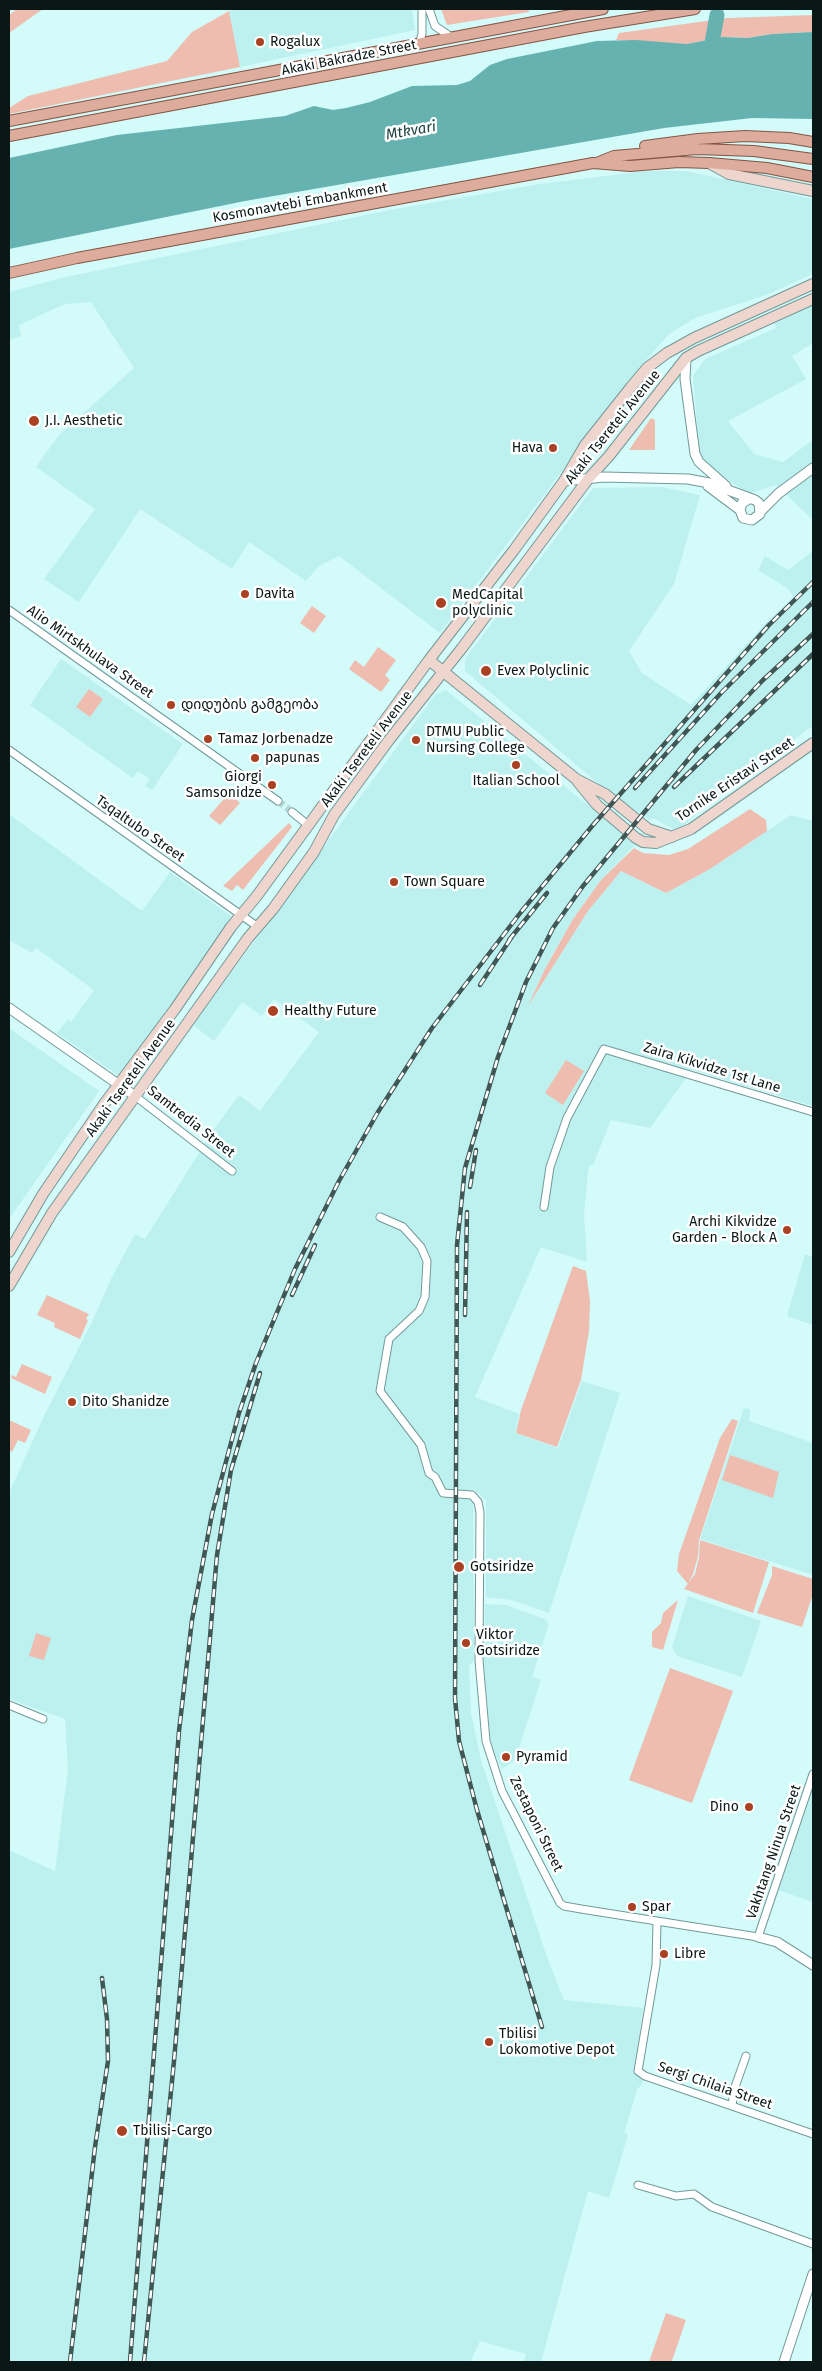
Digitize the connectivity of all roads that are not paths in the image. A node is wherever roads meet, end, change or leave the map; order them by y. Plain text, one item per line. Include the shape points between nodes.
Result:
1 (422, 9) edge
2 (429, 9) edge
3 (603, 9) edge
4 (695, 9) edge
5 (582, 12) junction
6 (584, 27) junction
7 (451, 38) junction
8 (419, 44) junction
9 (9, 121) edge
10 (9, 136) edge
11 (718, 138) junction
12 (813, 142) edge
13 (708, 150) junction
14 (614, 156) junction
15 (813, 159) edge
16 (596, 163) junction
17 (710, 164) junction
18 (813, 177) edge
19 (813, 191) edge
20 (9, 273) edge
21 (813, 284) edge
22 (813, 299) edge
23 (686, 358) junction
24 (813, 468) edge
25 (589, 478) junction
26 (564, 481) junction
27 (698, 481) junction
28 (732, 491) junction
29 (779, 493) junction
30 (752, 500) junction
31 (740, 510) junction
32 (761, 511) junction
33 (9, 610) edge
34 (429, 660) junction
35 (443, 671) junction
36 (813, 743) edge
37 (9, 750) edge
38 (576, 780) junction
39 (278, 801) tunnel mouth
40 (292, 812) tunnel mouth
41 (308, 825) junction
42 (672, 837) junction
43 (241, 915) junction
44 (258, 927) junction
45 (9, 1008) edge
46 (118, 1084) junction
47 (135, 1096) junction
48 (813, 1112) edge
49 (232, 1172) dead end
50 (544, 1207) dead end
51 (380, 1217) dead end
52 (9, 1252) edge
53 (9, 1286) edge
54 (9, 1704) edge
55 (43, 1719) dead end
56 (813, 1774) edge
57 (657, 1922) junction
58 (758, 1937) junction
59 (813, 1965) edge
60 (746, 2056) dead end
61 (732, 2105) junction
62 (813, 2134) edge
63 (638, 2186) dead end
64 (813, 2244) edge
65 (813, 2274) edge
66 (784, 2362) edge

1 - 8 street
2 - 7 street via 436,26
3 - 5 main road, Akaki Bakradze Street
4 - 6 main road, Akaki Bakradze Street
5 - 6 street
5 - 7 main road, Akaki Bakradze Street
6 - 10 main road, Akaki Bakradze Street
7 - 8 main road, Akaki Bakradze Street
8 - 9 main road, Akaki Bakradze Street
11 - 12 main road via 765,136
11 - 13 main road
11 - 14 main road via 641,147
13 - 14 main road, Kosmonavtebi Embankment
13 - 15 main road, Kosmonavtebi Embankment
13 - 17 main road
14 - 16 main road, Kosmonavtebi Embankment
16 - 17 main road, Kosmonavtebi Embankment via 630,166 679,162
16 - 20 main road, Kosmonavtebi Embankment via 134,247
17 - 18 main road, Kosmonavtebi Embankment via 767,168
17 - 19 main road via 736,176
21 - 26 main road, Akaki Tsereteli Avenue via 694,338 652,364 589,441
22 - 23 main road, Akaki Tsereteli Avenue
23 - 25 main road, Akaki Tsereteli Avenue
23 - 28 street via 685,380 695,454
24 - 29 street
25 - 26 street
25 - 27 street
25 - 35 main road, Akaki Tsereteli Avenue
26 - 34 main road, Akaki Tsereteli Avenue
27 - 28 street
27 - 31 street
28 - 30 street
29 - 30 street
29 - 32 street
30 - 31 street via 742,503
30 - 32 street
31 - 32 street via 743,518 752,520
33 - 39 street, Alio Mirtskhulava Street
34 - 35 main road, Tornike Eristavi Street
34 - 41 main road, Akaki Tsereteli Avenue
35 - 38 main road, Tornike Eristavi Street
35 - 44 main road, Akaki Tsereteli Avenue via 334,816 314,852
36 - 42 main road, Tornike Eristavi Street via 691,829
37 - 43 street, Tsqaltubo Street
38 - 42 main road, Tornike Eristavi Street via 605,794 648,829
38 - 42 main road, Tornike Eristavi Street via 597,806 636,838 656,843
40 - 41 street
41 - 43 main road, Akaki Tsereteli Avenue
43 - 44 street, Tsqaltubo Street
43 - 46 main road, Akaki Tsereteli Avenue via 176,1009
44 - 47 main road, Akaki Tsereteli Avenue
45 - 46 street, Samtredia Street
46 - 47 street, Samtredia Street
46 - 52 main road, Akaki Tsereteli Avenue via 43,1194
47 - 49 street, Samtredia Street
47 - 53 main road, Akaki Tsereteli Avenue via 52,1213
48 - 50 street, Zaira Kikvidze 1st Lane via 604,1049 566,1118 550,1167
51 - 57 street, Zestaponi Street via 403,1227 421,1248 427,1261 425,1297 419,1310 389,1339 380,1391 421,1445 429,1472 443,1493 472,1495 478,1502 479,1660 486,1741 502,1791 564,1906
54 - 55 street
56 - 58 street, Vakhtang Ninua Street
57 - 58 street, Zestaponi Street
57 - 61 street, Sergi Chilaia Street via 656,1966 638,2071
58 - 59 street, Zestaponi Street via 777,1942
60 - 61 street
61 - 62 street, Sergi Chilaia Street
63 - 64 street via 676,2196 694,2194 712,2206
65 - 66 street

